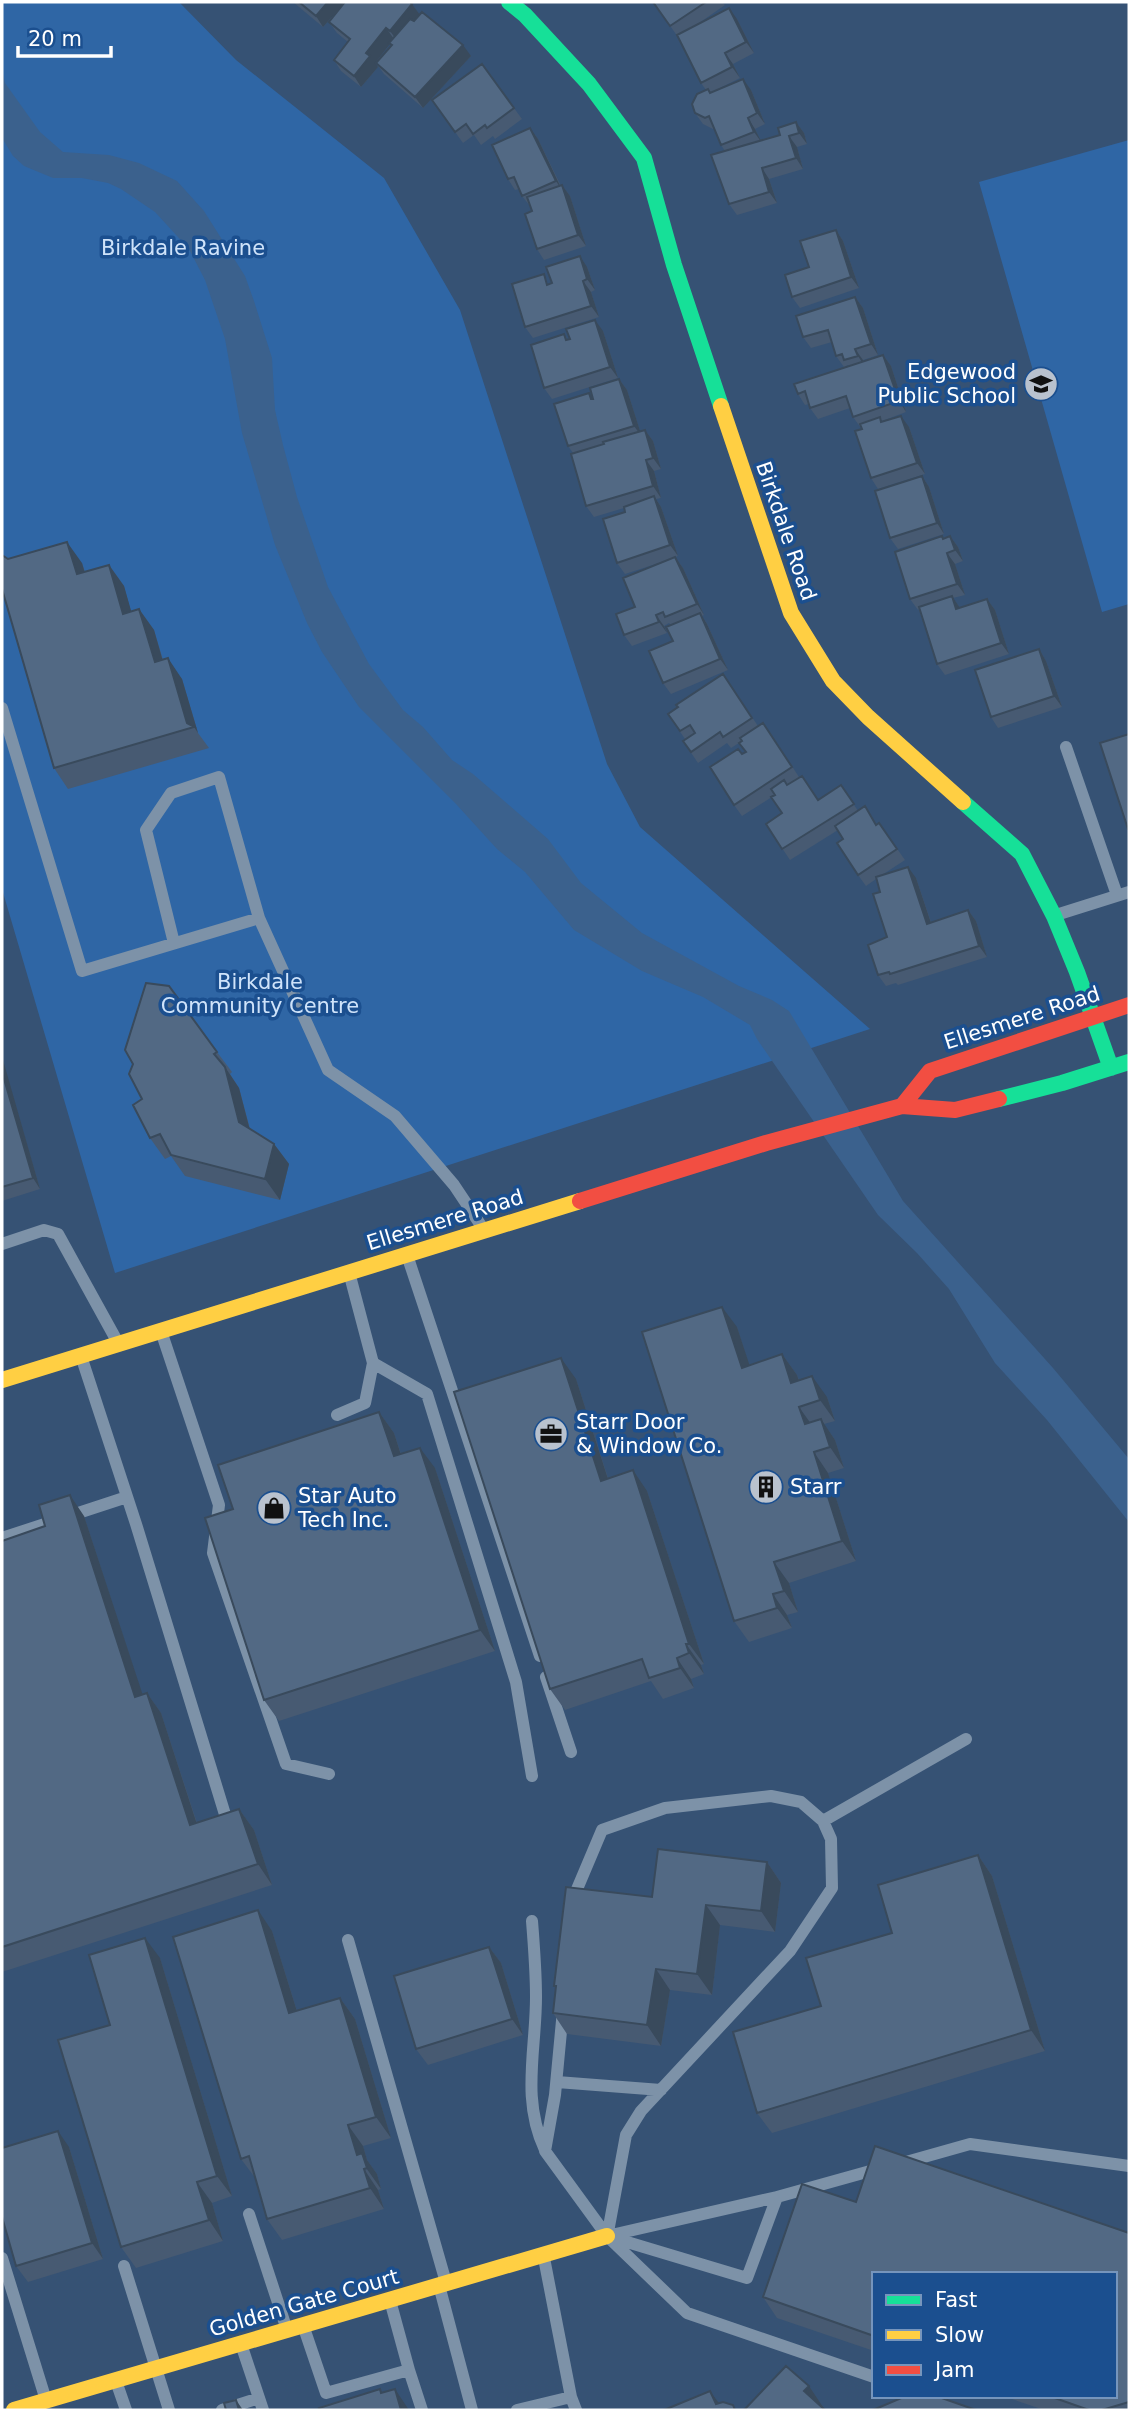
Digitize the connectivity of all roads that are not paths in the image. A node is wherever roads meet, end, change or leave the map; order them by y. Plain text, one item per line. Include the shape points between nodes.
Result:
1 (509, 2) edge
2 (2, 708) edge
3 (1066, 747) dead end
4 (1123, 893) edge
5 (1054, 916) junction
6 (259, 918) junction
7 (174, 943) junction
8 (1129, 1005) edge
9 (1093, 1016) junction
10 (1129, 1062) edge
11 (1111, 1068) junction
12 (902, 1106) junction
13 (484, 1230) junction
14 (2, 1244) edge
15 (407, 1254) junction
16 (349, 1272) junction
17 (161, 1330) junction
18 (118, 1343) junction
19 (81, 1355) junction
20 (373, 1363) junction
21 (2, 1380) edge
22 (337, 1415) dead end
23 (127, 1497) junction
24 (2, 1538) edge
25 (966, 1739) dead end
26 (571, 1752) dead end
27 (329, 1774) dead end
28 (532, 1776) dead end
29 (227, 1821) edge
30 (823, 1821) junction
31 (571, 1914) edge
32 (533, 1922) dead end
33 (348, 1940) dead end
34 (564, 1996) edge
35 (556, 2082) junction
36 (661, 2090) junction
37 (545, 2151) junction
38 (1129, 2165) edge
39 (777, 2197) junction
40 (249, 2214) dead end
41 (607, 2236) junction
42 (543, 2255) junction
43 (2, 2258) edge
44 (124, 2266) edge
45 (442, 2284) junction
46 (389, 2300) junction
47 (303, 2325) junction
48 (286, 2330) junction
49 (241, 2343) junction
50 (156, 2368) junction
51 (409, 2370) junction
52 (872, 2376) edge
53 (116, 2380) junction
54 (571, 2397) junction
55 (47, 2401) junction
56 (261, 2404) edge
57 (14, 2410) edge
58 (126, 2410) edge
59 (169, 2410) edge
60 (222, 2410) edge
61 (422, 2410) edge
62 (472, 2410) edge
63 (517, 2410) edge
64 (576, 2410) edge

1 - 5 street, Birkdale Road via 589,84 645,158 674,265 791,612 833,681 1022,854
2 - 7 lane via 82,971
3 - 4 lane
4 - 5 lane
5 - 9 street, Birkdale Road
6 - 7 lane
6 - 7 lane via 219,777 171,793 146,830
6 - 13 lane via 328,1070 395,1116 454,1185
8 - 9 street, Ellesmere Road
9 - 11 street, Birkdale Road
9 - 12 street, Ellesmere Road via 930,1071
10 - 11 street, Ellesmere Road
11 - 12 street, Ellesmere Road via 955,1110
12 - 13 street, Ellesmere Road
13 - 15 street, Ellesmere Road
14 - 18 lane via 44,1230 58,1234
15 - 16 street, Ellesmere Road
15 - 26 lane
16 - 17 street, Ellesmere Road
16 - 20 lane
17 - 18 street, Ellesmere Road
17 - 27 lane via 219,1505 213,1553 286,1764
18 - 19 street, Ellesmere Road
19 - 21 street, Ellesmere Road
19 - 23 lane
20 - 22 lane via 365,1403
20 - 28 lane via 427,1394 516,1682
23 - 24 lane
23 - 29 lane
25 - 30 lane
30 - 31 lane via 801,1802 771,1796 665,1808 602,1830 572,1901
30 - 36 lane via 831,1839 832,1888 790,1951
32 - 37 lane via 536,1997 531,2090 535,2130
33 - 45 lane
34 - 35 lane
35 - 36 lane
35 - 37 lane
36 - 41 lane via 626,2135
37 - 41 lane
38 - 39 lane via 970,2144
39 - 41 lane
39 - 41 lane via 747,2278
40 - 48 lane
41 - 42 street, Golden Gate Court
41 - 52 lane via 687,2313
42 - 45 street, Golden Gate Court
42 - 54 lane
43 - 55 lane
44 - 50 lane
45 - 46 street, Golden Gate Court
45 - 62 lane
46 - 47 street, Golden Gate Court
46 - 51 lane
47 - 48 street, Golden Gate Court
47 - 51 lane via 326,2393
48 - 49 street, Golden Gate Court
49 - 50 street, Golden Gate Court
49 - 56 lane
50 - 53 street, Golden Gate Court
50 - 59 lane
51 - 61 lane
53 - 55 street, Golden Gate Court
53 - 58 lane
54 - 63 lane
54 - 64 lane
55 - 57 street, Golden Gate Court
56 - 60 lane

